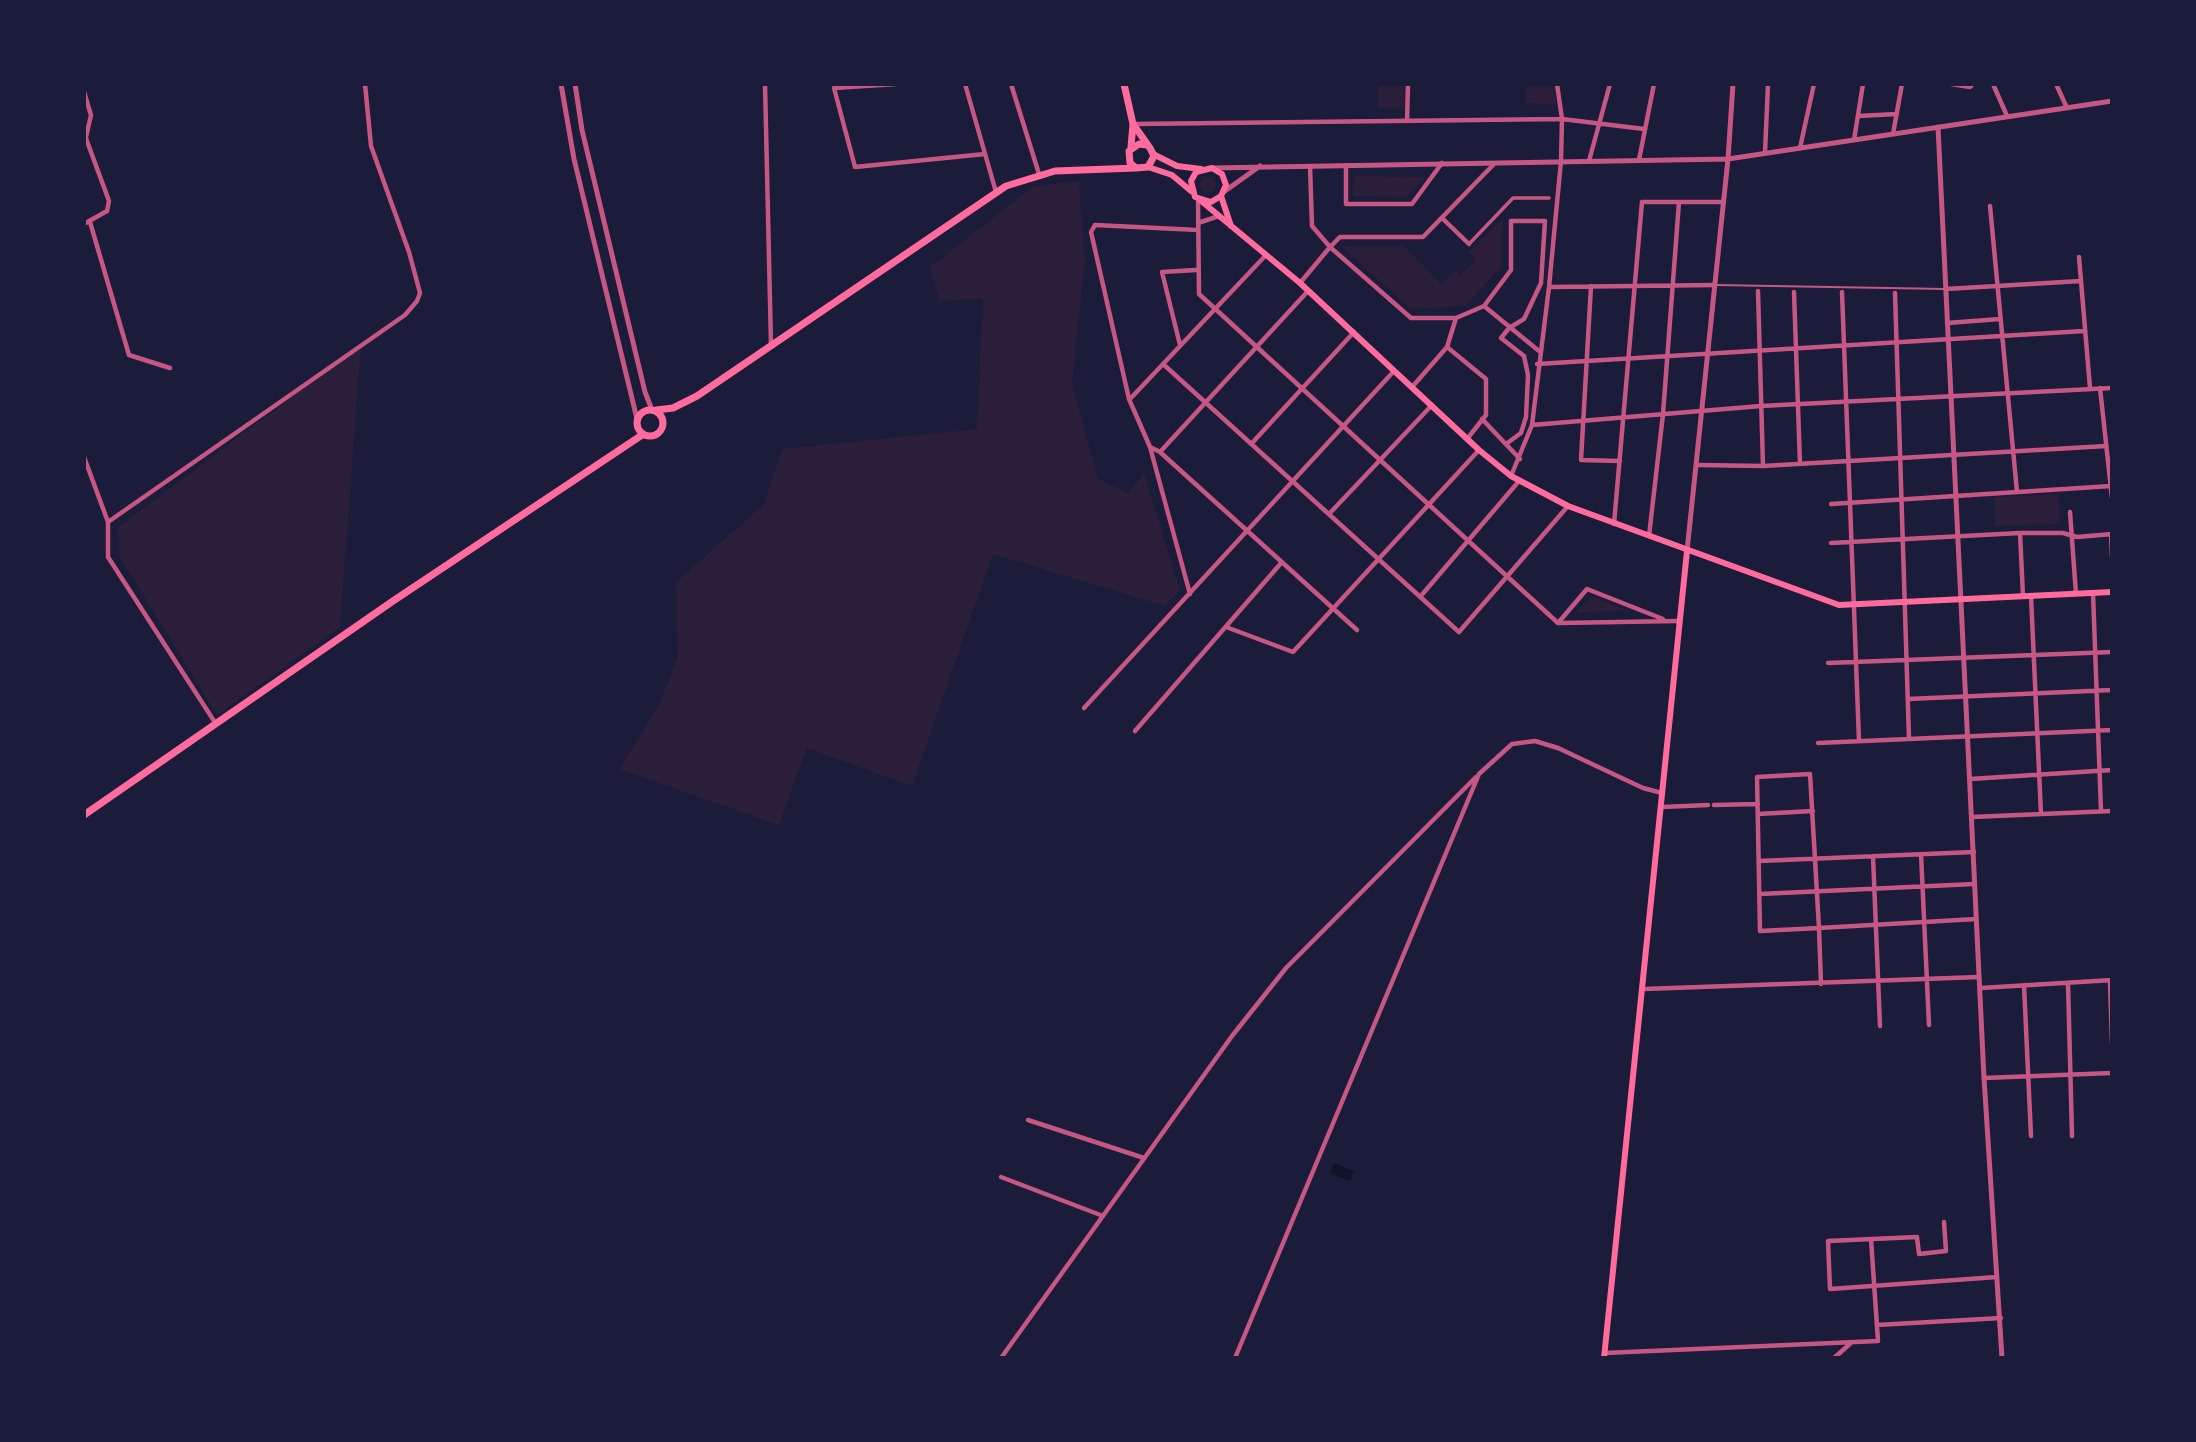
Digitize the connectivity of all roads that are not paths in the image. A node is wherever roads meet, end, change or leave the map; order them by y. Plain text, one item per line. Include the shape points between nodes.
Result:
1 (365, 84) edge
2 (561, 84) edge
3 (575, 84) edge
4 (765, 84) edge
5 (896, 84) edge
6 (965, 84) edge
7 (1011, 84) edge
8 (1124, 84) edge
9 (1408, 84) edge
10 (1557, 84) edge
11 (1610, 84) edge
12 (1654, 84) edge
13 (1733, 84) edge
14 (1769, 84) edge
15 (1814, 84) edge
16 (1863, 84) edge
17 (1902, 84) edge
18 (1951, 84) edge
19 (1993, 84) edge
20 (2056, 84) edge
21 (1972, 85) edge
22 (84, 92) edge
23 (2112, 101) edge
24 (2067, 107) junction
25 (1897, 114) junction
26 (1858, 116) junction
27 (2007, 116) junction
28 (1562, 120) junction
29 (1407, 121) junction
30 (1600, 122) junction
31 (1133, 124) junction
32 (1938, 127) junction
33 (1644, 129) junction
34 (1893, 134) junction
35 (85, 135) edge
36 (1854, 140) junction
37 (1147, 145) junction
38 (1800, 148) junction
39 (1130, 151) junction
40 (985, 153) junction
41 (1153, 153) junction
42 (1765, 153) junction
43 (1728, 159) junction
44 (1639, 160) junction
45 (1561, 161) junction
46 (1589, 161) junction
47 (1496, 162) junction
48 (1442, 163) junction
49 (1346, 164) junction
50 (1310, 165) junction
51 (1261, 166) junction
52 (1148, 167) junction
53 (1136, 168) junction
54 (1212, 168) junction
55 (1104, 169) junction
56 (1201, 169) junction
57 (1039, 174) junction
58 (996, 192) junction
59 (1192, 192) junction
60 (1223, 194) junction
61 (1549, 198) dead end
62 (1199, 200) junction
63 (1679, 202) junction
64 (1724, 202) junction
65 (1990, 206) dead end
66 (1219, 216) junction
67 (1443, 219) junction
68 (87, 223) edge
69 (1198, 223) junction
70 (1232, 228) junction
71 (1198, 230) junction
72 (1545, 234) junction
73 (1554, 234) junction
74 (1469, 244) joint
75 (1330, 247) junction
76 (1267, 254) junction
77 (2079, 257) dead end
78 (1196, 270) junction
79 (2081, 281) junction
80 (1300, 283) junction
81 (1672, 285) junction
82 (1715, 285) junction
83 (1997, 285) junction
84 (1591, 286) junction
85 (1635, 286) junction
86 (1549, 287) junction
87 (1946, 289) junction
88 (1308, 291) junction
89 (1758, 291) dead end
90 (1794, 292) dead end
91 (1842, 292) dead end
92 (1895, 293) dead end
93 (1484, 306) junction
94 (1214, 310) junction
95 (1456, 318) junction
96 (2000, 320) junction
97 (1947, 323) junction
98 (1509, 328) junction
99 (1354, 331) junction
100 (2084, 331) junction
101 (2001, 336) junction
102 (1948, 338) junction
103 (1897, 341) junction
104 (1181, 345) junction
105 (1844, 345) junction
106 (771, 346) junction
107 (1447, 347) junction
108 (1256, 348) junction
109 (1796, 348) junction
110 (1539, 351) junction
111 (1760, 351) junction
112 (1707, 354) junction
113 (1667, 357) junction
114 (1629, 359) junction
115 (1587, 361) junction
116 (1163, 364) junction
117 (1537, 364) junction
118 (170, 368) dead end
119 (1395, 369) junction
120 (1413, 386) junction
121 (2090, 388) junction
122 (2100, 388) junction
123 (2112, 388) edge
124 (1301, 389) junction
125 (2007, 392) junction
126 (1951, 394) junction
127 (1898, 398) junction
128 (1129, 399) junction
129 (1846, 401) junction
130 (1206, 402) junction
131 (1432, 405) junction
132 (1761, 405) junction
133 (1798, 405) junction
134 (673, 408) junction
135 (654, 410) junction
136 (1702, 410) junction
137 (1662, 414) junction
138 (1624, 417) junction
139 (1482, 419) junction
140 (664, 421) junction
141 (1584, 421) junction
142 (637, 424) junction
143 (1532, 425) junction
144 (1342, 427) junction
145 (642, 435) junction
146 (1467, 439) junction
147 (628, 442) junction
148 (1253, 442) junction
149 (1506, 444) junction
150 (2106, 446) junction
151 (1150, 447) junction
152 (1479, 450) junction
153 (1160, 452) junction
154 (2012, 453) junction
155 (1954, 456) junction
156 (84, 457) edge
157 (1520, 459) junction
158 (1900, 459) junction
159 (1380, 461) junction
160 (1620, 461) junction
161 (1849, 461) junction
162 (1800, 464) junction
163 (1697, 466) junction
164 (1763, 466) junction
165 (1511, 476) junction
166 (1293, 480) junction
167 (1520, 481) junction
168 (2111, 486) edge
169 (2017, 492) junction
170 (1956, 496) junction
171 (1902, 499) junction
172 (2112, 499) edge
173 (1851, 503) junction
174 (1427, 504) junction
175 (1831, 504) dead end
176 (1568, 506) junction
177 (2070, 512) dead end
178 (1330, 513) junction
179 (108, 522) junction
180 (1614, 524) junction
181 (1247, 531) junction
182 (2020, 533) junction
183 (2111, 534) edge
184 (2072, 536) junction
185 (1648, 537) junction
186 (1958, 537) junction
187 (1904, 540) junction
188 (1468, 542) junction
189 (1853, 542) junction
190 (1831, 543) dead end
191 (1687, 551) junction
192 (2112, 556) edge
193 (1379, 557) junction
194 (1282, 562) junction
195 (1507, 577) junction
196 (2112, 592) edge
197 (2093, 593) junction
198 (1190, 594) junction
199 (2076, 594) junction
200 (2031, 596) junction
201 (1420, 597) junction
202 (2023, 597) junction
203 (1961, 600) junction
204 (1906, 603) junction
205 (1856, 606) junction
206 (1333, 608) junction
207 (1663, 619) junction
208 (1680, 621) junction
209 (1558, 623) junction
210 (1226, 627) junction
211 (1357, 631) dead end
212 (2112, 652) edge
213 (2095, 653) junction
214 (2034, 656) junction
215 (1964, 660) junction
216 (1908, 661) junction
217 (1856, 662) junction
218 (1828, 663) dead end
219 (2097, 690) junction
220 (2112, 690) edge
221 (2035, 693) junction
222 (1966, 697) junction
223 (1908, 699) junction
224 (1084, 708) dead end
225 (216, 724) junction
226 (2112, 730) edge
227 (1135, 731) dead end
228 (2098, 731) junction
229 (2037, 733) junction
230 (1968, 737) junction
231 (1909, 739) junction
232 (1859, 741) junction
233 (1818, 743) dead end
234 (2099, 771) junction
235 (2112, 771) edge
236 (1479, 774) junction
237 (2039, 775) junction
238 (1970, 779) junction
239 (1663, 793) junction
240 (1758, 804) junction
241 (1662, 807) junction
242 (1813, 811) junction
243 (2101, 811) junction
244 (2112, 811) edge
245 (1758, 814) junction
246 (2040, 814) junction
247 (84, 815) edge
248 (1972, 817) junction
249 (1974, 852) junction
250 (1921, 854) junction
251 (1873, 856) junction
252 (1815, 859) junction
253 (1759, 861) junction
254 (1974, 884) junction
255 (1922, 886) junction
256 (1875, 888) junction
257 (1817, 891) junction
258 (1760, 894) junction
259 (1976, 919) junction
260 (1924, 922) junction
261 (1876, 925) junction
262 (1819, 928) junction
263 (1980, 977) junction
264 (1927, 979) junction
265 (2111, 980) edge
266 (1878, 982) junction
267 (2068, 983) junction
268 (1822, 985) junction
269 (2024, 985) junction
270 (1981, 988) junction
271 (1644, 989) junction
272 (1929, 1025) dead end
273 (1880, 1026) dead end
274 (2112, 1043) edge
275 (2112, 1073) edge
276 (2070, 1074) junction
277 (2028, 1076) junction
278 (1984, 1078) junction
279 (1028, 1120) dead end
280 (2031, 1136) dead end
281 (2072, 1136) dead end
282 (1144, 1158) junction
283 (1001, 1177) dead end
284 (1103, 1216) junction
285 (1944, 1222) dead end
286 (1871, 1239) junction
287 (1998, 1277) junction
288 (1875, 1286) junction
289 (2001, 1318) junction
290 (1877, 1325) junction
291 (1852, 1342) junction
292 (1605, 1355) edge
293 (1001, 1358) edge
294 (1236, 1358) edge
295 (1834, 1358) edge
296 (2003, 1358) edge

1 - 179 street via 370,146 409,251 420,293 417,301 405,315
2 - 142 street via 574,159
3 - 135 street via 584,142 645,392
4 - 106 street
5 - 40 street via 834,89 855,167
6 - 40 street
7 - 57 street
8 - 31 main road
9 - 29 street
10 - 28 street
11 - 30 street
12 - 33 street
13 - 43 street
14 - 42 street
15 - 38 street
16 - 26 street
17 - 25 street
18 - 21 street
19 - 27 street
20 - 24 street
22 - 35 street via 92,115
23 - 24 street
24 - 27 street
25 - 26 street
25 - 34 street
26 - 36 street
27 - 32 street
28 - 29 street
28 - 30 street
28 - 45 street
29 - 31 street
30 - 33 street
30 - 46 street
31 - 37 main road
31 - 39 main road
32 - 34 street
32 - 87 street
33 - 44 street
34 - 36 street
35 - 68 street via 109,201 107,211
36 - 38 street
37 - 39 main road via 1139,144
37 - 41 main road
38 - 42 street
39 - 53 main road via 1130,163
39 - 55 main road via 1119,163
40 - 58 street
41 - 52 main road
41 - 56 main road via 1177,166
42 - 43 street
43 - 44 street
43 - 64 street
44 - 46 street
45 - 46 street
45 - 47 street
45 - 73 street
47 - 48 street
47 - 67 street
48 - 49 street
48 - 49 street via 1412,204 1346,204
49 - 50 street
50 - 51 street
50 - 75 street via 1312,226
51 - 54 street
51 - 60 street
52 - 53 main road
52 - 59 main road via 1172,175
53 - 55 main road
54 - 56 main road
54 - 60 main road via 1225,180
55 - 57 main road
56 - 59 main road via 1191,181
57 - 58 main road
58 - 106 main road
59 - 62 main road
60 - 62 main road via 1211,202
60 - 70 main road
61 - 74 street via 1513,198
62 - 66 main road
62 - 69 street
63 - 64 street
63 - 81 street
63 - 85 street via 1642,202
64 - 82 street
65 - 83 street
66 - 69 street
66 - 70 main road
67 - 74 street
67 - 75 street via 1423,237 1340,237
68 - 118 street via 129,355
69 - 71 street
70 - 76 main road
71 - 78 street
71 - 128 street via 1095,225 1091,232
72 - 73 street
72 - 93 street via 1545,221 1511,221 1511,270
72 - 98 street via 1541,283 1524,319
73 - 86 street
75 - 80 street
75 - 95 street via 1411,318
76 - 80 main road
76 - 94 street
77 - 79 street
78 - 94 street via 1199,294
78 - 104 street via 1162,272
79 - 83 street
79 - 100 street
80 - 88 main road
81 - 82 street
81 - 85 street
81 - 113 street
82 - 87 lane
82 - 112 street
83 - 87 street
83 - 96 street
84 - 85 street
84 - 86 street
84 - 115 street
85 - 114 street
86 - 110 street
87 - 97 street
88 - 99 main road
88 - 108 street
89 - 111 street
90 - 109 street
91 - 105 street
92 - 103 street
93 - 95 street
93 - 98 street
94 - 104 street
94 - 108 street
95 - 107 street
96 - 97 street
96 - 101 street
97 - 102 street
98 - 110 street
98 - 149 street via 1501,338 1524,356 1528,375 1526,418 1521,433
99 - 119 main road
99 - 124 street
100 - 101 street
100 - 121 street
101 - 102 street
101 - 125 street
102 - 103 street
102 - 126 street
103 - 105 street
103 - 127 street
104 - 116 street
105 - 109 street
105 - 129 street
106 - 134 main road
107 - 120 street
107 - 139 street via 1486,379 1486,415
108 - 124 street
108 - 130 street
109 - 111 street
109 - 133 street
110 - 117 street
111 - 112 street
111 - 132 street
112 - 113 street
112 - 136 street
113 - 114 street
113 - 137 street
114 - 115 street
114 - 138 street
115 - 117 street
115 - 141 street
116 - 128 street
116 - 130 street
117 - 143 street
119 - 120 main road
119 - 144 street
120 - 131 main road
121 - 122 street
121 - 125 street
122 - 123 street
122 - 150 street
124 - 144 street
124 - 148 street
125 - 126 street
125 - 154 street
126 - 127 street
126 - 155 street
127 - 129 street
127 - 158 street
128 - 151 street
129 - 133 street
129 - 161 street
130 - 148 street
130 - 153 street
131 - 146 main road
131 - 159 street
132 - 133 street
132 - 136 street
132 - 164 street
133 - 162 street
134 - 135 main road
134 - 140 main road
135 - 140 main road
135 - 142 main road
136 - 137 street
136 - 163 street
137 - 138 street
137 - 185 street
138 - 141 street
138 - 160 street
139 - 146 street
139 - 149 street
140 - 145 main road via 657,432
141 - 143 street
141 - 160 street via 1581,460
142 - 145 main road
142 - 147 main road
143 - 157 street
144 - 159 street
144 - 166 street
145 - 147 main road
146 - 152 main road
147 - 225 main road
148 - 166 street
149 - 157 street
150 - 154 street
150 - 168 street
151 - 153 street
151 - 198 street
152 - 165 main road
152 - 174 street
153 - 181 street
154 - 155 street
154 - 169 street
155 - 158 street
155 - 170 street
156 - 179 street
157 - 165 street
158 - 161 street
158 - 171 street
159 - 174 street
159 - 178 street
160 - 180 street
161 - 162 street
161 - 173 street
162 - 164 street
163 - 164 street
163 - 191 street
165 - 167 main road
166 - 178 street
166 - 181 street
167 - 176 main road
167 - 188 street
168 - 169 street
168 - 172 street
169 - 170 street
170 - 171 street
170 - 186 street
171 - 173 street
171 - 187 street
173 - 175 street
173 - 189 street
174 - 188 street
174 - 193 street
176 - 180 main road
176 - 195 street
177 - 184 street
178 - 193 street
179 - 225 street via 108,557
180 - 185 main road
181 - 194 street
181 - 198 street
182 - 184 street
182 - 186 street
182 - 202 street
183 - 184 street
183 - 192 street
184 - 199 street
185 - 191 main road
186 - 187 street
186 - 203 street
187 - 189 street
187 - 204 street
188 - 195 street
188 - 201 street
189 - 190 street
189 - 205 street
191 - 205 main road via 1822,601
191 - 208 main road
193 - 201 street
193 - 206 street
194 - 206 street
194 - 210 street
195 - 201 street via 1459,632
195 - 209 street
196 - 197 main road
197 - 199 main road
197 - 213 street
198 - 224 street
199 - 200 main road
200 - 202 main road
200 - 214 street
202 - 203 main road
203 - 204 main road
203 - 215 street
204 - 205 main road
204 - 216 street
205 - 217 street
206 - 210 street via 1293,652
206 - 211 street
207 - 208 street
207 - 209 street
207 - 209 street via 1587,589
208 - 239 main road
210 - 227 street
212 - 213 street
213 - 214 street
213 - 219 street
214 - 215 street
214 - 221 street
215 - 216 street
215 - 222 street
216 - 217 street
216 - 223 street
217 - 218 street
217 - 232 street
219 - 220 street
219 - 221 street
219 - 228 street
221 - 222 street
221 - 229 street
222 - 223 street
222 - 230 street
223 - 231 street
225 - 247 main road
226 - 228 street
228 - 229 street
228 - 234 street
229 - 230 street
229 - 237 street
230 - 231 street
230 - 238 street
231 - 232 street
232 - 233 street
234 - 235 street
234 - 237 street
234 - 243 street
236 - 239 street via 1512,744 1535,741
236 - 282 street via 1286,968
236 - 294 street
237 - 238 street
237 - 246 street
238 - 248 street
239 - 241 main road
240 - 241 street
240 - 242 street via 1757,777 1811,774
240 - 245 street
241 - 271 main road
242 - 245 street
242 - 252 street
243 - 244 street
243 - 246 street
245 - 253 street
246 - 248 street
248 - 249 street
249 - 250 street
249 - 254 street
250 - 251 street
250 - 255 street
251 - 252 street
251 - 256 street
252 - 253 street
252 - 257 street
253 - 258 street
254 - 255 street
254 - 259 street
255 - 256 street
255 - 260 street
256 - 257 street
256 - 261 street
257 - 258 street
257 - 262 street
258 - 262 street via 1760,931
259 - 260 street
259 - 263 street
260 - 261 street
260 - 264 street
261 - 262 street
261 - 266 street
262 - 268 street
263 - 264 street
263 - 270 street
264 - 266 street
264 - 272 street
265 - 267 street
265 - 274 street
266 - 268 street
266 - 273 street
267 - 269 street
267 - 276 street
268 - 271 street
269 - 270 street
269 - 277 street
270 - 278 street
271 - 292 main road
275 - 276 street
276 - 277 street
276 - 281 street
277 - 278 street
277 - 280 street
278 - 287 street
279 - 282 street
282 - 284 street
283 - 284 street
284 - 293 street
285 - 286 street via 1947,1251 1919,1254 1917,1237
286 - 288 street
286 - 288 street via 1828,1241 1830,1289
287 - 288 street
287 - 289 street
288 - 290 street
289 - 290 street
289 - 296 street
290 - 291 street via 1878,1341
291 - 292 street
291 - 295 street

